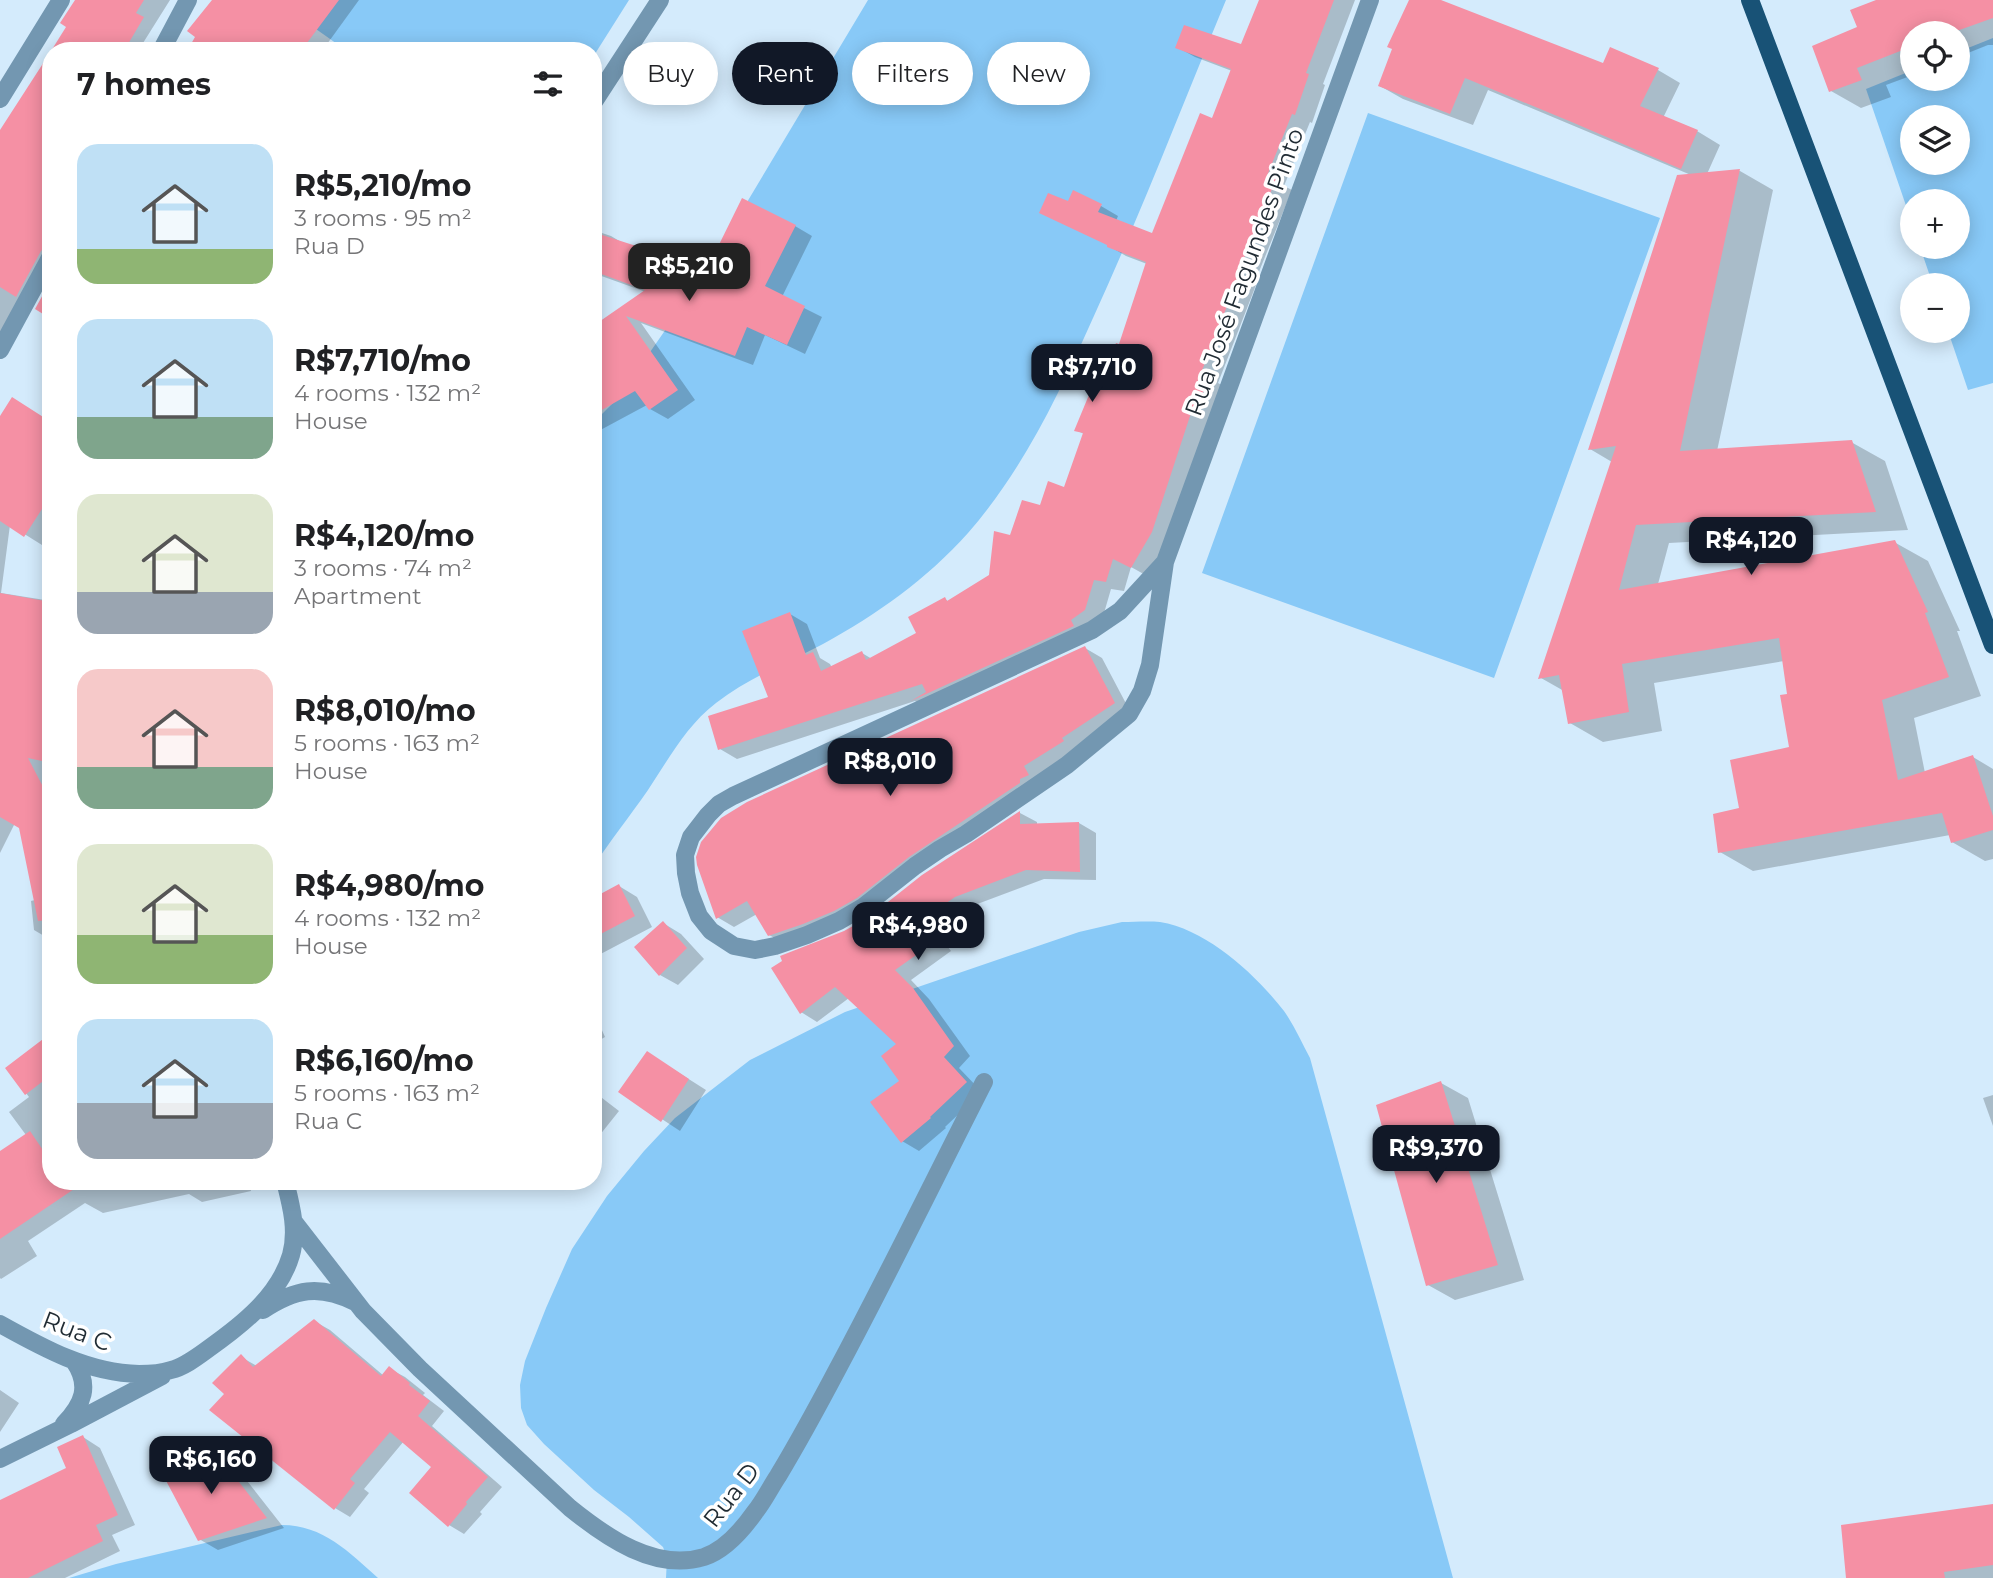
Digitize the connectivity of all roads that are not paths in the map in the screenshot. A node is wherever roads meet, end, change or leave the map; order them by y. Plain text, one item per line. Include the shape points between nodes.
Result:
1 (61, 0) edge
2 (188, 0) edge
3 (660, 0) edge
4 (1370, 0) edge
5 (1750, 0) edge
6 (166, 42) edge
7 (602, 89) edge
8 (0, 99) edge
9 (42, 273) edge
10 (0, 351) edge
11 (1165, 562) junction
12 (1993, 645) edge
13 (984, 1082) dead end
14 (287, 1190) edge
15 (294, 1222) junction
16 (276, 1286) joint
17 (356, 1302) junction
18 (0, 1324) edge
19 (229, 1334) junction
20 (74, 1362) junction
21 (172, 1370) junction
22 (53, 1433) junction
23 (0, 1459) edge

1 - 8 street
2 - 6 street
3 - 7 street
4 - 11 street, Rua José Fagundes Pinto
5 - 12 main road
9 - 10 street
11 - 11 street, Rua José Fagundes Pinto via 1120,611 1092,630 719,804 691,837 685,855 690,893 699,916 711,931 734,946 755,950 807,935 863,907 915,866 1067,765 1129,714 1142,691
13 - 17 street, Rua D via 804,1433 756,1511 721,1548 705,1557 685,1561 657,1558 593,1526 420,1369
14 - 15 street, Rua D
15 - 16 street, Rua D via 291,1254
15 - 17 street, Rua D
16 - 19 street, Rua C
17 - 19 street via 328,1292 303,1292 276,1301
18 - 20 street, Rua C
19 - 21 street, Rua C
20 - 21 street, Rua C via 140,1374
20 - 22 street via 84,1381 81,1399
21 - 22 street
22 - 23 street

